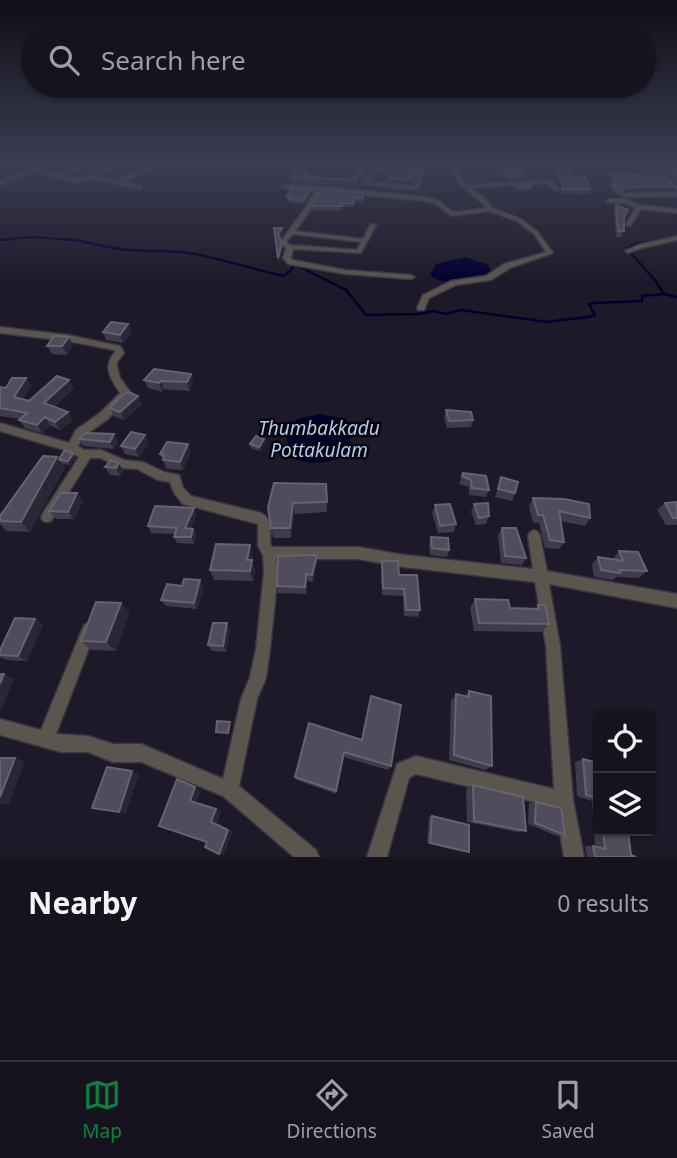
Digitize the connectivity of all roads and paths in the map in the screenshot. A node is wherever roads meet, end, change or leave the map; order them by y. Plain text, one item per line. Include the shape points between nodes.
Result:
1 (312, 203) edge
2 (438, 203) edge
3 (486, 203) edge
4 (630, 203) edge
5 (639, 207) junction
6 (490, 209) junction
7 (677, 211) edge
8 (629, 224) dead end
9 (373, 225) dead end
10 (292, 232) junction
11 (677, 238) edge
12 (366, 241) junction
13 (290, 247) junction
14 (628, 251) dead end
15 (411, 277) dead end
16 (421, 308) dead end
17 (0, 330) edge
18 (0, 427) edge
19 (72, 448) junction
20 (87, 454) junction
21 (47, 517) edge
22 (534, 536) dead end
23 (269, 553) junction
24 (543, 577) junction
25 (677, 601) edge
26 (90, 627) edge
27 (0, 727) edge
28 (46, 738) junction
29 (229, 790) junction
30 (564, 800) junction
31 (309, 857) edge
32 (377, 857) edge
33 (574, 857) edge

1 - 10 street
2 - 6 street via 453,214
3 - 6 street
4 - 5 street
5 - 7 street
5 - 8 street
6 - 16 street via 519,220 550,253 507,266 488,278 454,283 426,297
9 - 12 street
10 - 12 street
10 - 13 street via 284,241
11 - 14 street
12 - 13 street via 359,252
13 - 15 street via 287,258 291,262
17 - 19 street via 117,348 120,353 113,362 113,375 126,393 80,433
18 - 19 street
19 - 20 street
20 - 21 street
20 - 23 street via 101,454 175,478 178,491 187,500 257,517 264,522 264,546
22 - 24 street
23 - 24 street via 358,553
23 - 29 street via 263,649
24 - 25 street
24 - 30 street
26 - 28 street
27 - 28 street
28 - 29 street via 113,753 141,753
29 - 31 street
30 - 32 street via 427,766 408,767 400,778
30 - 33 street

